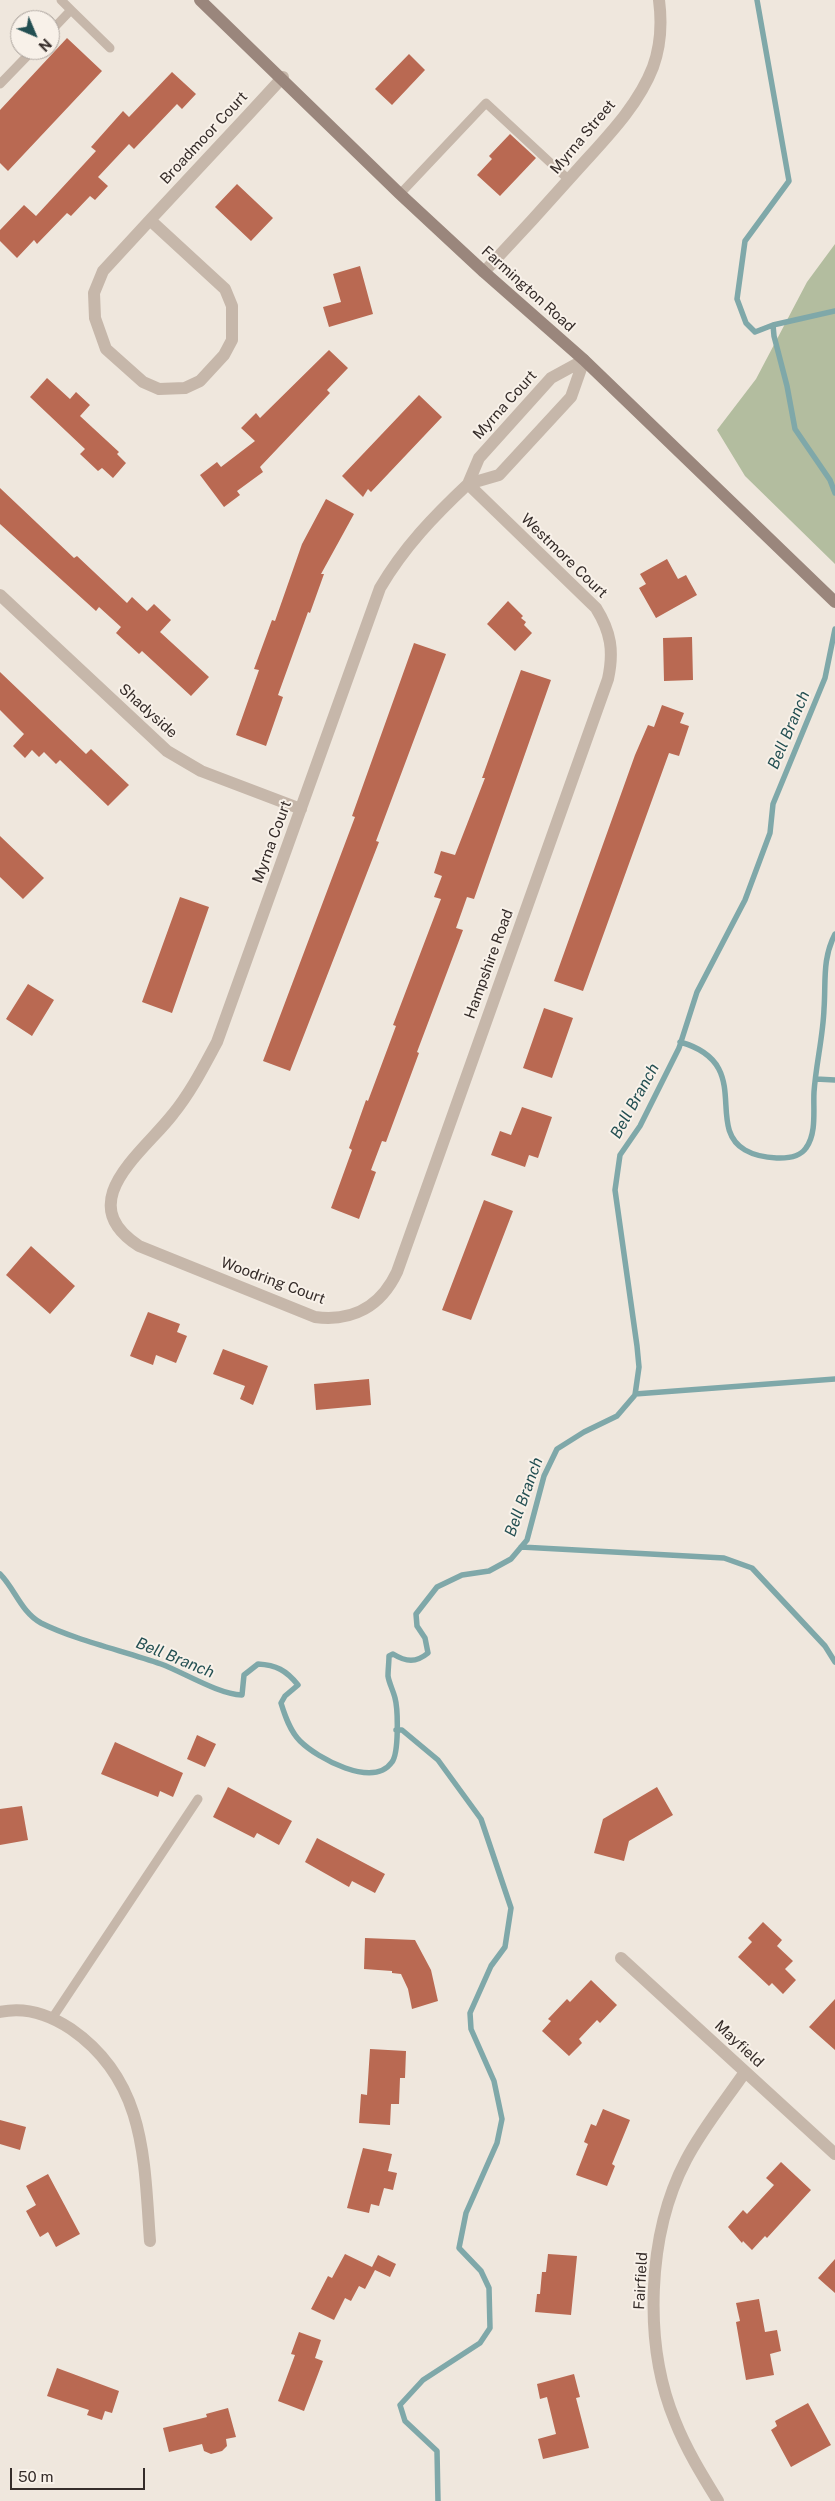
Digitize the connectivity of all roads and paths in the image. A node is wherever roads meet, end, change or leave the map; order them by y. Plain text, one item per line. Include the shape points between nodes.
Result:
1 (61, 0) edge
2 (200, 0) edge
3 (659, 0) edge
4 (71, 10) junction
5 (60, 22) edge
6 (110, 48) dead end
7 (23, 60) edge
8 (283, 78) junction
9 (0, 84) edge
10 (569, 180) junction
11 (400, 194) junction
12 (150, 220) junction
13 (484, 272) junction
14 (584, 360) junction
15 (468, 484) junction
16 (0, 595) edge
17 (835, 602) edge
18 (593, 720) joint
19 (301, 809) junction
20 (112, 1213) joint
21 (416, 1218) joint
22 (198, 1799) dead end
23 (621, 1958) dead end
24 (0, 2012) edge
25 (53, 2017) junction
26 (745, 2072) junction
27 (835, 2154) edge
28 (150, 2241) dead end
29 (718, 2501) edge

1 - 4 lane
2 - 8 main road, Farmington Road
3 - 10 street, Myrna Street via 661,34 653,68 612,132
4 - 5 lane
4 - 6 lane
7 - 9 lane
8 - 11 main road, Farmington Road
8 - 12 street, Broadmoor Court
10 - 11 lane via 486,103
10 - 13 street, Myrna Street
11 - 13 main road, Farmington Road
12 - 12 street, Broadmoor Court via 103,271 94,293 95,318 106,349 143,382 158,389 185,388 200,382 224,355 232,340 232,306 225,289
13 - 14 main road, Farmington Road
14 - 15 street, Myrna Court via 551,378 479,458
14 - 15 street, Myrna Court via 570,397 499,475
14 - 17 main road, Farmington Road
15 - 18 street, Westmore Court via 596,608 604,621 612,659
15 - 19 street, Myrna Court via 424,526 380,588
16 - 19 street, Shadyside via 167,751 201,770
18 - 21 street, Hampshire Road
19 - 20 street, Myrna Court via 217,1042 175,1112 119,1174 112,1192
20 - 21 street, Woodring Court via 121,1232 139,1246 303,1313 327,1318 350,1316 380,1298 397,1272
22 - 25 lane
23 - 26 street, Mayfield
24 - 25 street via 29,2011
25 - 28 street via 98,2052 117,2075 130,2100 144,2154
26 - 27 street, Mayfield
26 - 29 street, Fairfield via 685,2162 663,2226 655,2280 656,2350 662,2380 674,2420

